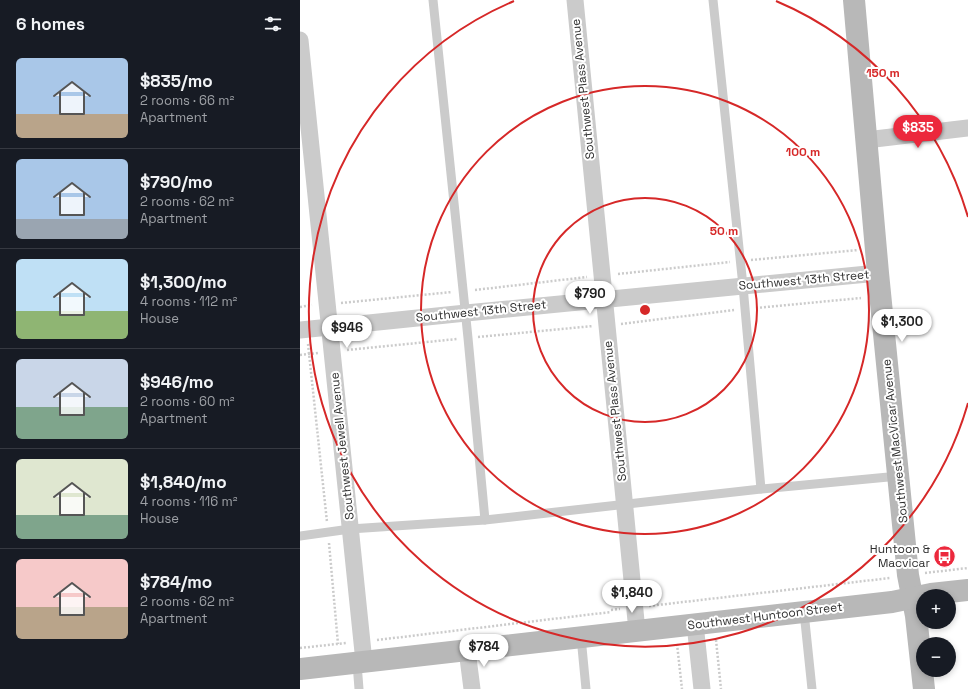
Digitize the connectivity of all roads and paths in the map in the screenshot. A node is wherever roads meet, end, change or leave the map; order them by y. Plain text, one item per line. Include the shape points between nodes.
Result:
1 (433, 0) edge
2 (575, 0) edge
3 (713, 0) edge
4 (854, 0) edge
5 (300, 40) edge
6 (968, 128) edge
7 (866, 140) junction
8 (878, 273) junction
9 (743, 286) junction
10 (862, 298) dead end
11 (604, 299) junction
12 (304, 306) dead end
13 (746, 309) junction
14 (466, 313) junction
15 (606, 325) junction
16 (330, 327) junction
17 (303, 330) edge
18 (468, 338) junction
19 (332, 352) junction
20 (309, 354) junction
21 (300, 355) edge
22 (899, 476) junction
23 (761, 489) junction
24 (624, 505) junction
25 (485, 520) junction
26 (350, 529) junction
27 (328, 532) junction
28 (300, 536) edge
29 (968, 568) edge
30 (908, 575) junction
31 (968, 590) edge
32 (912, 598) junction
33 (634, 608) junction
34 (804, 612) junction
35 (695, 624) junction
36 (636, 631) junction
37 (581, 637) junction
38 (716, 639) dead end
39 (677, 643) dead end
40 (338, 644) junction
41 (300, 648) edge
42 (467, 650) junction
43 (361, 656) junction
44 (300, 669) edge
45 (359, 689) edge
46 (472, 689) edge
47 (586, 689) edge
48 (682, 689) edge
49 (702, 689) edge
50 (721, 689) edge
51 (812, 689) edge
52 (924, 689) edge

1 - 14 lane
2 - 11 street, Southwest Plass Avenue
3 - 9 lane
4 - 7 street, Southwest MacVicar Avenue
5 - 16 street, Southwest Jewell Avenue
6 - 7 street
7 - 8 street, Southwest MacVicar Avenue
8 - 9 street, Southwest 13th Street
8 - 22 street, Southwest MacVicar Avenue
9 - 11 street, Southwest 13th Street
9 - 13 lane
10 - 13 path
11 - 14 street, Southwest 13th Street
11 - 15 street, Southwest Plass Avenue
12 - 17 path
13 - 15 path
13 - 23 lane
14 - 16 street, Southwest 13th Street
14 - 18 lane
15 - 18 path
15 - 24 street, Southwest Plass Avenue
16 - 17 street, Southwest 13th Street
16 - 19 street, Southwest Jewell Avenue
17 - 20 path
18 - 19 path
18 - 25 lane
19 - 20 path
19 - 26 street, Southwest Jewell Avenue
20 - 21 path
20 - 27 path
22 - 23 lane
22 - 30 street, Southwest MacVicar Avenue
23 - 24 lane
24 - 25 lane
24 - 33 street, Southwest Plass Avenue
25 - 26 lane
26 - 27 lane
26 - 43 street, Southwest Jewell Avenue
27 - 28 lane
27 - 40 path
29 - 30 path
30 - 32 street, Southwest MacVicar Avenue
30 - 33 path
31 - 32 street, Southwest Huntoon Street
32 - 34 street, Southwest Huntoon Street
32 - 52 street, Southwest MacVicar Avenue
33 - 36 street, Southwest Plass Avenue
33 - 43 path
34 - 35 street, Southwest Huntoon Street
34 - 51 lane
35 - 36 street, Southwest Huntoon Street
35 - 49 street
36 - 37 street, Southwest Huntoon Street
37 - 42 street, Southwest Huntoon Street
37 - 47 lane
38 - 50 path
39 - 48 path
40 - 41 path
40 - 43 path
42 - 43 street, Southwest Huntoon Street
42 - 46 street
43 - 44 street, Southwest Huntoon Street
43 - 45 lane

